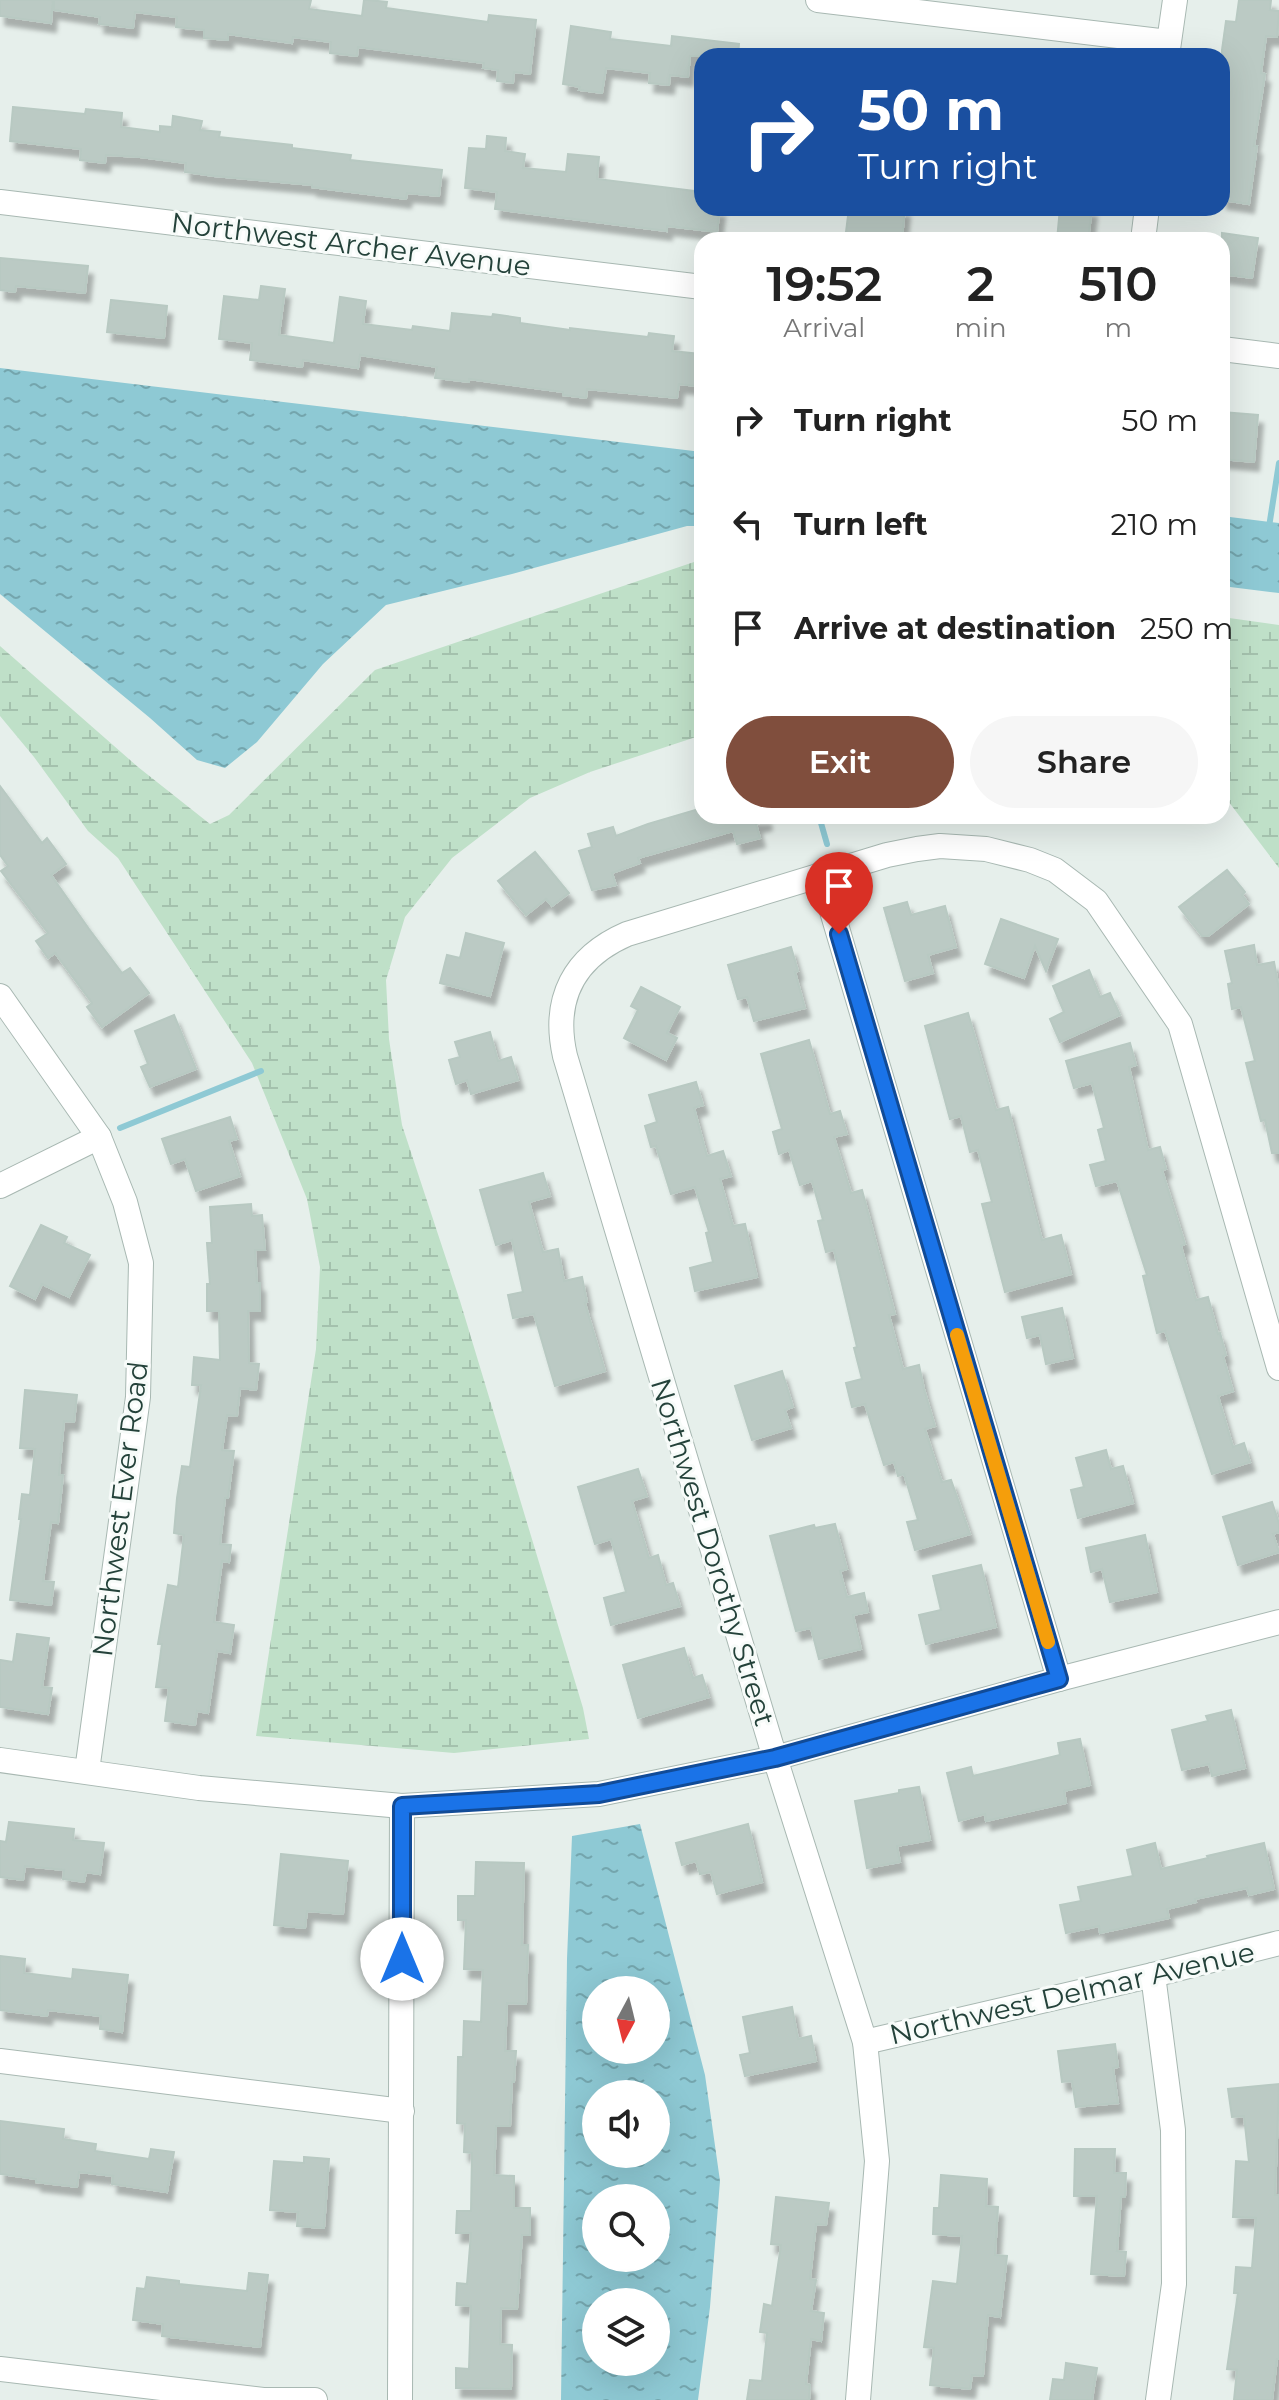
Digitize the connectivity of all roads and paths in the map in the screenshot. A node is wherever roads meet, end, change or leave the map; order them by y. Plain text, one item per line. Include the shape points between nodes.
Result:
1 (818, 0) edge
2 (1175, 0) edge
3 (1161, 48) edge
4 (1168, 48) edge
5 (0, 202) edge
6 (694, 286) edge
7 (1230, 350) edge
8 (1279, 356) edge
9 (821, 874) junction
10 (0, 996) edge
11 (99, 1137) junction
12 (0, 1186) edge
13 (1279, 1368) edge
14 (1279, 1622) edge
15 (1059, 1679) junction
16 (775, 1758) junction
17 (0, 1760) edge
18 (87, 1771) junction
19 (402, 1806) junction
20 (1279, 1943) edge
21 (1153, 1975) junction
22 (865, 2042) junction
23 (0, 2061) edge
24 (402, 2111) junction
25 (0, 2369) edge
26 (315, 2400) edge
27 (400, 2400) edge
28 (858, 2400) edge
29 (1158, 2400) edge

1 - 3 street
2 - 4 street
5 - 6 street, Northwest Archer Avenue
7 - 8 street
9 - 13 street, Northwest Dorothy Street via 917,849 986,849 1055,870 1096,901 1180,1024
9 - 15 street
9 - 16 street, Northwest Dorothy Street via 610,942 579,969 560,1020 565,1056
10 - 11 street, Northwest Ever Road
11 - 12 street
11 - 18 street, Northwest Ever Road via 125,1202 141,1278 138,1397
14 - 15 street
15 - 16 street
16 - 19 street via 599,1794
16 - 22 street, Northwest Dorothy Street
17 - 18 street
18 - 19 street via 199,1788
19 - 24 street
20 - 21 street, Northwest Delmar Avenue
21 - 22 street, Northwest Delmar Avenue
21 - 29 street via 1173,2130 1174,2284
22 - 28 street, Northwest Dorothy Street via 877,2161
23 - 24 street
24 - 27 street
25 - 26 street via 263,2400

